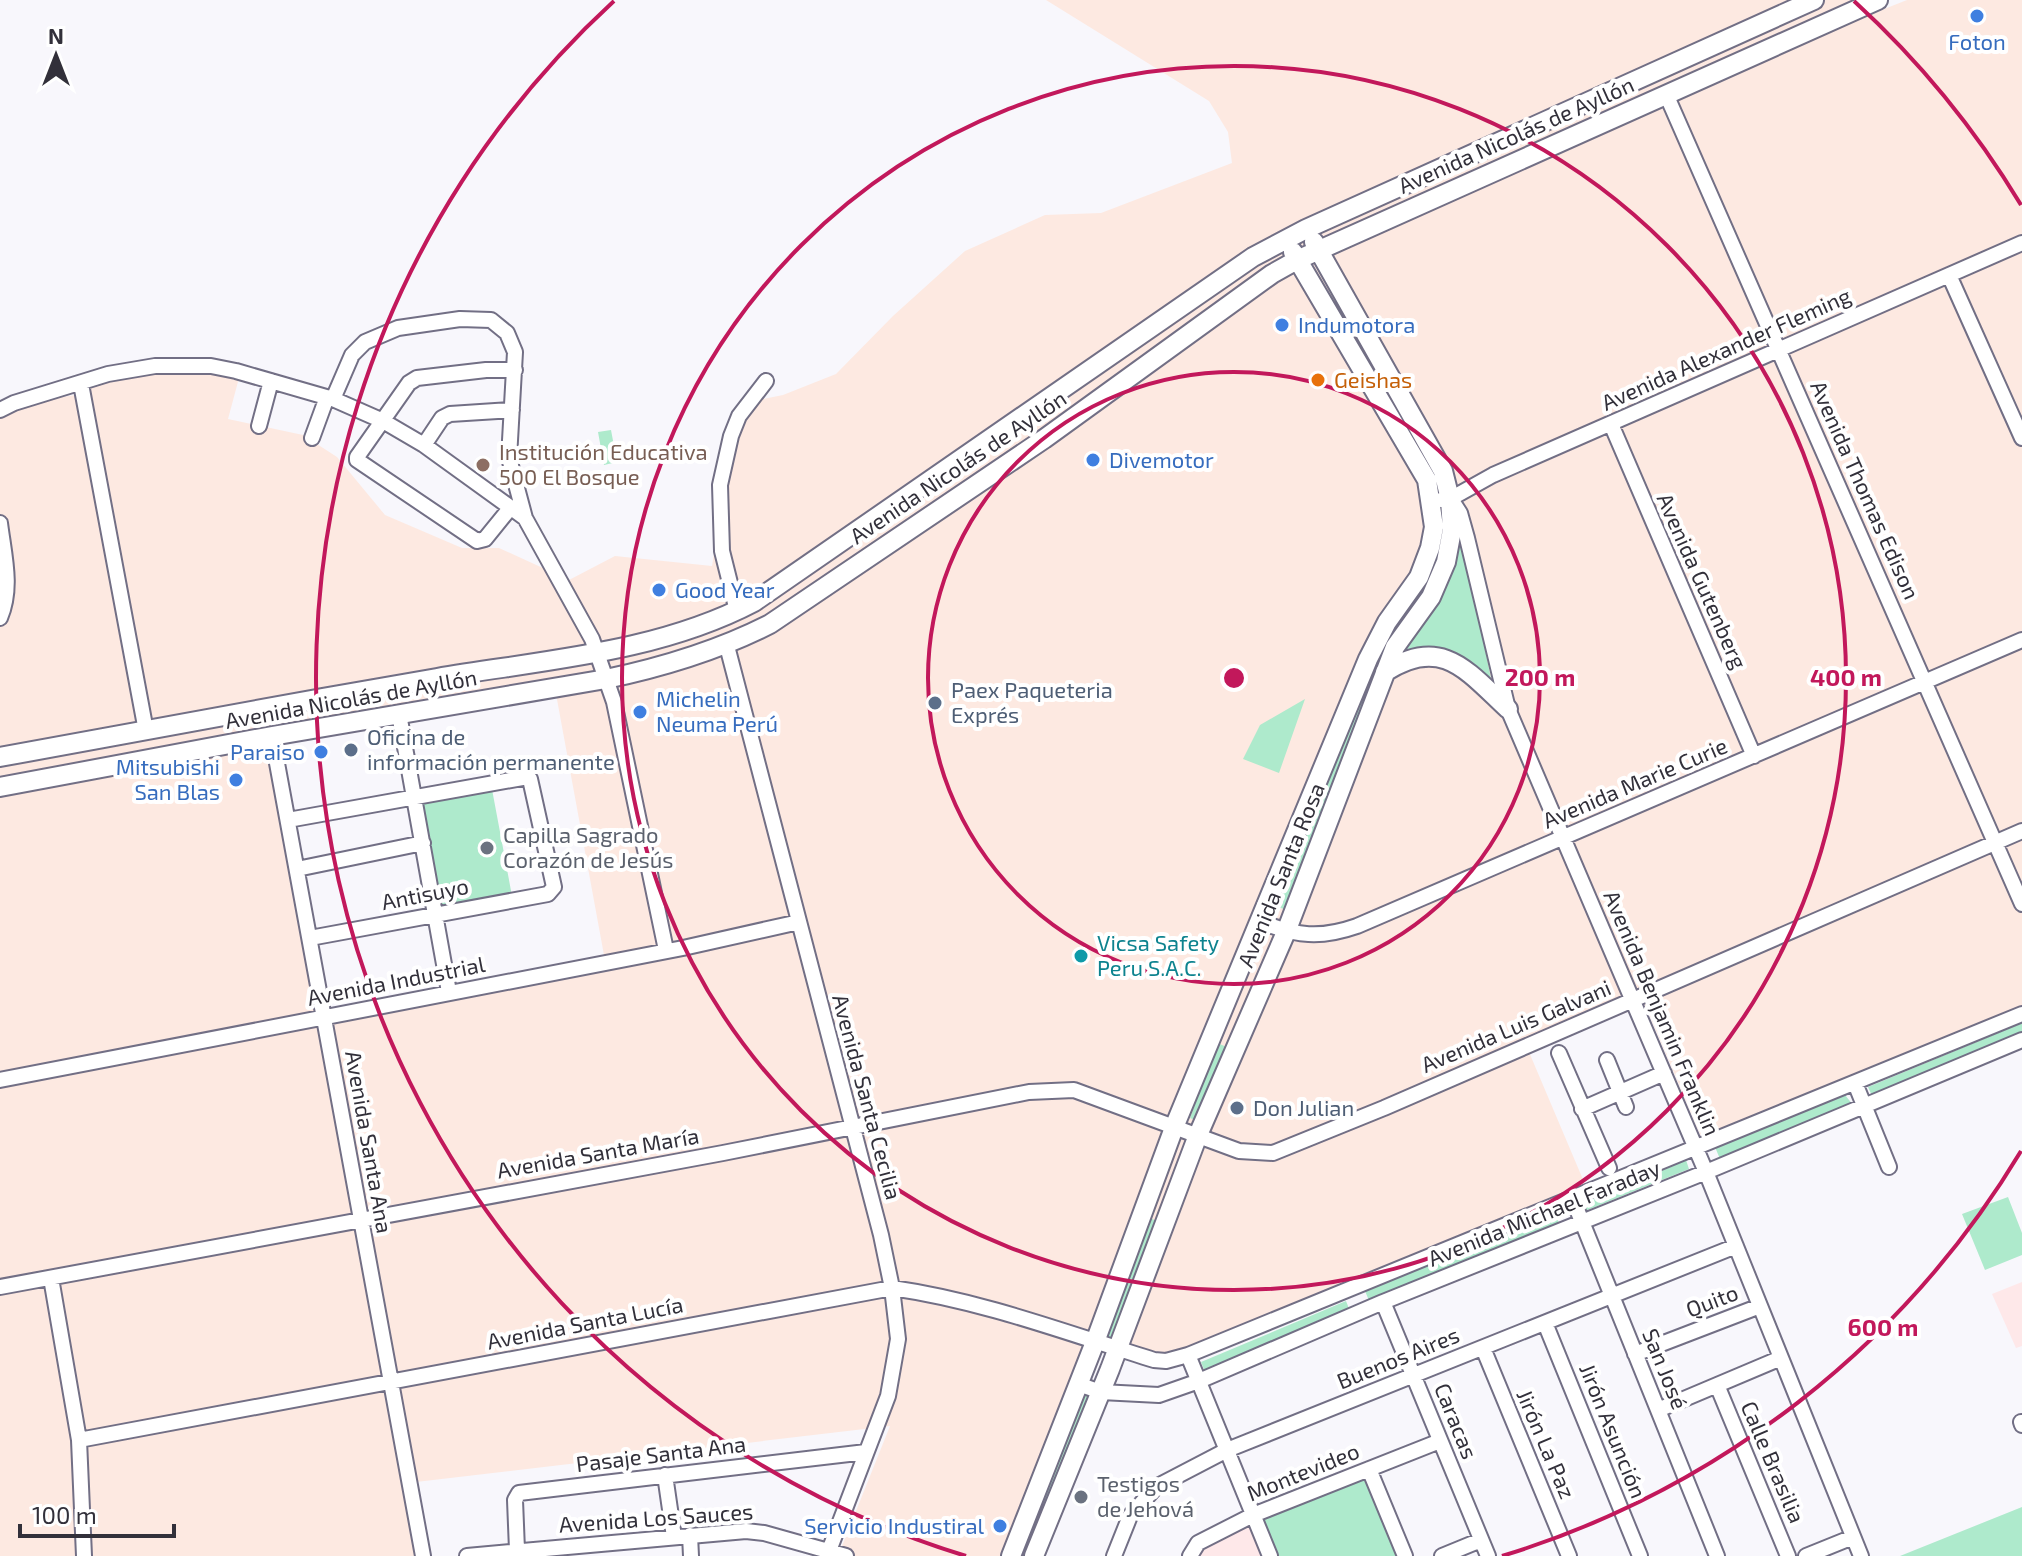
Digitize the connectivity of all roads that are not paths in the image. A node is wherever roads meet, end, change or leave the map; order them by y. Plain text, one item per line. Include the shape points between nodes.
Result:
1 (1878, 0) edge
2 (1810, 1) edge
3 (1666, 94) junction
4 (1306, 229) junction
5 (1286, 239) junction
6 (2022, 243) edge
7 (1318, 249) junction
8 (1297, 260) junction
9 (1949, 275) junction
10 (1779, 350) junction
11 (515, 370) junction
12 (271, 381) junction
13 (766, 381) dead end
14 (81, 384) junction
15 (330, 398) junction
16 (0, 410) edge
17 (512, 410) junction
18 (383, 421) junction
19 (1611, 424) junction
20 (259, 426) dead end
21 (312, 438) dead end
22 (2022, 438) edge
23 (424, 445) junction
24 (1450, 499) junction
25 (1431, 501) junction
26 (511, 507) junction
27 (525, 518) junction
28 (0, 523) edge
29 (737, 611) junction
30 (0, 618) edge
31 (2022, 640) edge
32 (727, 646) junction
33 (597, 653) junction
34 (1385, 672) junction
35 (606, 679) junction
36 (1925, 682) junction
37 (1508, 709) junction
38 (399, 714) junction
39 (146, 731) junction
40 (272, 736) junction
41 (1754, 756) junction
42 (0, 757) edge
43 (0, 787) edge
44 (415, 797) junction
45 (288, 820) junction
46 (2022, 831) edge
47 (1562, 838) junction
48 (1995, 842) junction
49 (423, 843) junction
50 (297, 869) junction
51 (2022, 904) edge
52 (436, 913) junction
53 (799, 922) junction
54 (1261, 922) junction
55 (1286, 932) junction
56 (310, 938) junction
57 (666, 950) junction
58 (449, 992) junction
59 (1633, 1000) junction
60 (2022, 1014) edge
61 (324, 1018) junction
62 (2022, 1040) edge
63 (1559, 1053) dead end
64 (1607, 1060) dead end
65 (1664, 1073) junction
66 (0, 1080) edge
67 (1855, 1083) junction
68 (1620, 1092) junction
69 (1864, 1105) junction
70 (1626, 1107) dead end
71 (1582, 1109) junction
72 (1175, 1125) junction
73 (852, 1128) junction
74 (1198, 1135) junction
75 (1696, 1148) junction
76 (1889, 1167) dead end
77 (1609, 1168) dead end
78 (1706, 1172) junction
79 (1572, 1197) junction
80 (361, 1220) junction
81 (1582, 1221) junction
82 (1736, 1246) junction
83 (51, 1278) junction
84 (0, 1287) edge
85 (892, 1288) junction
86 (1351, 1289) junction
87 (1612, 1296) junction
88 (1383, 1302) junction
89 (1760, 1306) junction
90 (1360, 1312) junction
91 (1545, 1323) junction
92 (1095, 1342) junction
93 (1483, 1348) junction
94 (1118, 1349) junction
95 (1635, 1354) junction
96 (1188, 1355) junction
97 (1781, 1358) junction
98 (1413, 1376) junction
99 (392, 1380) junction
100 (1199, 1381) junction
101 (1078, 1384) junction
102 (1717, 1385) junction
103 (1101, 1392) junction
104 (1658, 1410) junction
105 (79, 1440) junction
106 (1440, 1441) junction
107 (1227, 1450) junction
108 (866, 1452) junction
109 (1369, 1469) junction
110 (665, 1475) junction
111 (1253, 1515) junction
112 (690, 1535) junction
113 (674, 1537) junction
114 (1853, 1537) junction
115 (634, 1540) junction
116 (1481, 1540) junction
117 (517, 1550) junction
118 (828, 1553) edge
119 (84, 1556) edge
120 (423, 1556) edge
121 (467, 1556) edge
122 (635, 1556) edge
123 (691, 1556) edge
124 (846, 1556) edge
125 (1011, 1556) edge
126 (1034, 1556) edge
127 (1114, 1556) edge
128 (1190, 1556) edge
129 (1270, 1556) edge
130 (1405, 1556) edge
131 (1442, 1556) edge
132 (1488, 1556) edge
133 (1569, 1556) edge
134 (1640, 1556) edge
135 (1717, 1556) edge
136 (1788, 1556) edge
137 (1806, 1556) edge
138 (1861, 1556) edge

1 - 3 main road, Avenida Nicolás de Ayllón
2 - 4 main road, Avenida Nicolás de Ayllón
3 - 7 main road, Avenida Nicolás de Ayllón
3 - 10 street, Avenida Thomas Edison
4 - 5 main road, Avenida Nicolás de Ayllón
4 - 7 main road, Avenida Santa Rosa
5 - 8 main road, Avenida Santa Rosa
5 - 29 main road, Avenida Nicolás de Ayllón
6 - 9 street, Avenida Alexander Fleming
7 - 8 main road, Avenida Nicolás de Ayllón
7 - 24 main road, Avenida Santa Rosa via 1443,471
8 - 25 main road, Avenida Santa Rosa via 1427,480
8 - 32 main road, Avenida Nicolás de Ayllón via 1005,465 770,624
9 - 10 street, Avenida Alexander Fleming
9 - 22 street
10 - 19 street, Avenida Alexander Fleming
10 - 36 street, Avenida Thomas Edison
11 - 15 street via 507,333 491,320 398,328 365,342 352,355
11 - 17 street
11 - 18 street via 417,378
12 - 14 street via 211,366 170,365 108,374
12 - 15 street
12 - 20 street
13 - 29 street via 739,416 720,485 722,551
14 - 16 street
14 - 39 street
15 - 18 street
15 - 21 street
17 - 23 street via 450,414
17 - 27 street via 509,458
18 - 23 street
18 - 26 street via 357,460 453,525 482,541
19 - 24 street, Avenida Alexander Fleming
19 - 41 street, Avenida Gutenberg
23 - 26 street
24 - 25 street
24 - 34 main road, Avenida Santa Rosa via 1446,562
24 - 37 street, Avenida Benjamin Franklin via 1467,538
25 - 54 main road, Avenida Santa Rosa via 1434,527 1425,562 1368,659
26 - 27 street
27 - 33 street
28 - 30 street via 8,582
29 - 33 main road, Avenida Nicolás de Ayllón via 670,636
31 - 36 street, Avenida Marie Curie
32 - 35 main road, Avenida Nicolás de Ayllón
32 - 53 street, Avenida Santa Cecilia
33 - 35 street
33 - 39 main road, Avenida Nicolás de Ayllón
34 - 37 main road via 1427,655 1446,658
34 - 55 main road, Avenida Santa Rosa
35 - 38 main road, Avenida Nicolás de Ayllón
35 - 57 street
36 - 41 street, Avenida Marie Curie
36 - 48 street, Avenida Thomas Edison
37 - 47 street, Avenida Benjamin Franklin
38 - 40 main road, Avenida Nicolás de Ayllón
38 - 44 street
39 - 42 main road, Avenida Nicolás de Ayllón
40 - 43 main road, Avenida Nicolás de Ayllón
40 - 45 street, Avenida Santa Ana
41 - 47 street, Avenida Marie Curie
44 - 45 street
44 - 49 street
44 - 52 street, Antisuyo via 530,779 554,887 548,894
45 - 50 street, Avenida Santa Ana
46 - 48 street, Avenida Luis Galvani
47 - 55 street, Avenida Marie Curie via 1331,935
47 - 59 street, Avenida Benjamin Franklin
48 - 51 street, Avenida Thomas Edison
48 - 59 street, Avenida Luis Galvani
49 - 50 street
49 - 52 street
50 - 56 street, Avenida Santa Ana
52 - 56 street, Antisuyo
52 - 58 street
53 - 57 street, Avenida Industrial
53 - 73 street, Avenida Santa Cecilia
54 - 55 street, Avenida Marie Curie
54 - 72 main road, Avenida Santa Rosa
55 - 74 main road, Avenida Santa Rosa
56 - 61 street, Avenida Santa Ana
57 - 58 street, Avenida Industrial
58 - 61 street, Avenida Industrial
59 - 65 street, Avenida Benjamin Franklin
59 - 74 street, Avenida Luis Galvani via 1273,1153 1239,1151
60 - 67 street, Avenida Michael Faraday
61 - 66 street, Avenida Industrial
61 - 80 street, Avenida Santa Ana
62 - 69 street, Avenida Michael Faraday
63 - 71 street
64 - 68 street
65 - 68 street
65 - 75 street, Avenida Benjamin Franklin
67 - 69 street
67 - 75 street, Avenida Michael Faraday
68 - 70 street
68 - 71 street
69 - 76 street
69 - 78 street, Avenida Michael Faraday
71 - 77 street
72 - 73 street, Avenida Santa María via 1074,1090 1059,1090
72 - 74 street, Avenida Santa María
72 - 92 main road, Avenida Santa Rosa
73 - 80 street, Avenida Santa María
73 - 85 street, Avenida Santa Cecilia
74 - 94 main road, Avenida Santa Rosa
75 - 78 street, Avenida Benjamin Franklin
75 - 79 street, Avenida Michael Faraday
78 - 81 street, Avenida Michael Faraday
78 - 82 street, Avenida Benjamin Franklin
79 - 81 street, San José
79 - 86 street, Avenida Michael Faraday
80 - 83 street, Avenida Santa María
80 - 99 street, Avenida Santa Ana
81 - 87 street, San José
81 - 88 street, Avenida Michael Faraday
82 - 87 street, Buenos Aires
82 - 89 street, Avenida Benjamin Franklin
83 - 84 street, Avenida Santa María
83 - 105 street
85 - 92 street, Avenida Santa Lucía via 945,1296
85 - 99 street, Avenida Santa Lucía
85 - 108 street, Avenida Santa Cecilia via 898,1339 888,1396
86 - 90 street
86 - 96 street, Avenida Michael Faraday
87 - 91 street, Buenos Aires
87 - 95 street, San José
88 - 90 street, Avenida Michael Faraday
88 - 98 street, Caracas
89 - 95 street, Quito
89 - 97 street, Avenida Benjamin Franklin
90 - 100 street, Avenida Michael Faraday
91 - 93 street, Buenos Aires
91 - 134 street, Jirón Asunción
92 - 94 street, Avenida Michael Faraday
92 - 101 main road, Avenida Santa Rosa
93 - 98 street, Buenos Aires
93 - 133 street, Jirón La Paz
94 - 96 street, Avenida Michael Faraday via 1154,1360
94 - 103 main road, Avenida Santa Rosa
95 - 104 street, San José
96 - 100 street
97 - 102 street
97 - 114 street, Avenida Benjamin Franklin
98 - 106 street, Caracas
98 - 107 street, Buenos Aires
99 - 105 street, Avenida Santa Lucía
99 - 120 street, Avenida Santa Ana
100 - 103 street, Avenida Michael Faraday via 1159,1395
100 - 107 street
101 - 103 street, Avenida Michael Faraday
101 - 125 main road, Avenida Santa Rosa
102 - 104 street
102 - 136 street, Calle Brasilia
103 - 126 main road, Avenida Santa Rosa
104 - 135 street, San José
105 - 119 street
106 - 109 street, Montevideo
106 - 116 street, Caracas
107 - 111 street
107 - 127 street, Buenos Aires via 1156,1487 1130,1516
108 - 110 street, Pasaje Santa Ana
108 - 118 street, Avenida Santa Cecilia
109 - 111 street, Montevideo
109 - 130 street
110 - 113 street
110 - 117 street, Pasaje Santa Ana via 519,1493
111 - 128 street, Montevideo via 1198,1543
111 - 129 street
112 - 113 street, Avenida Los Sauces
112 - 118 street, Avenida Los Sauces via 755,1531
112 - 123 street
113 - 115 street, Avenida Los Sauces
114 - 137 street
114 - 138 street, Avenida Benjamin Franklin
115 - 117 street, Avenida Los Sauces
115 - 122 street
116 - 131 street
116 - 132 street, Caracas
117 - 121 street, Avenida Los Sauces
118 - 124 street, Avenida Los Sauces

